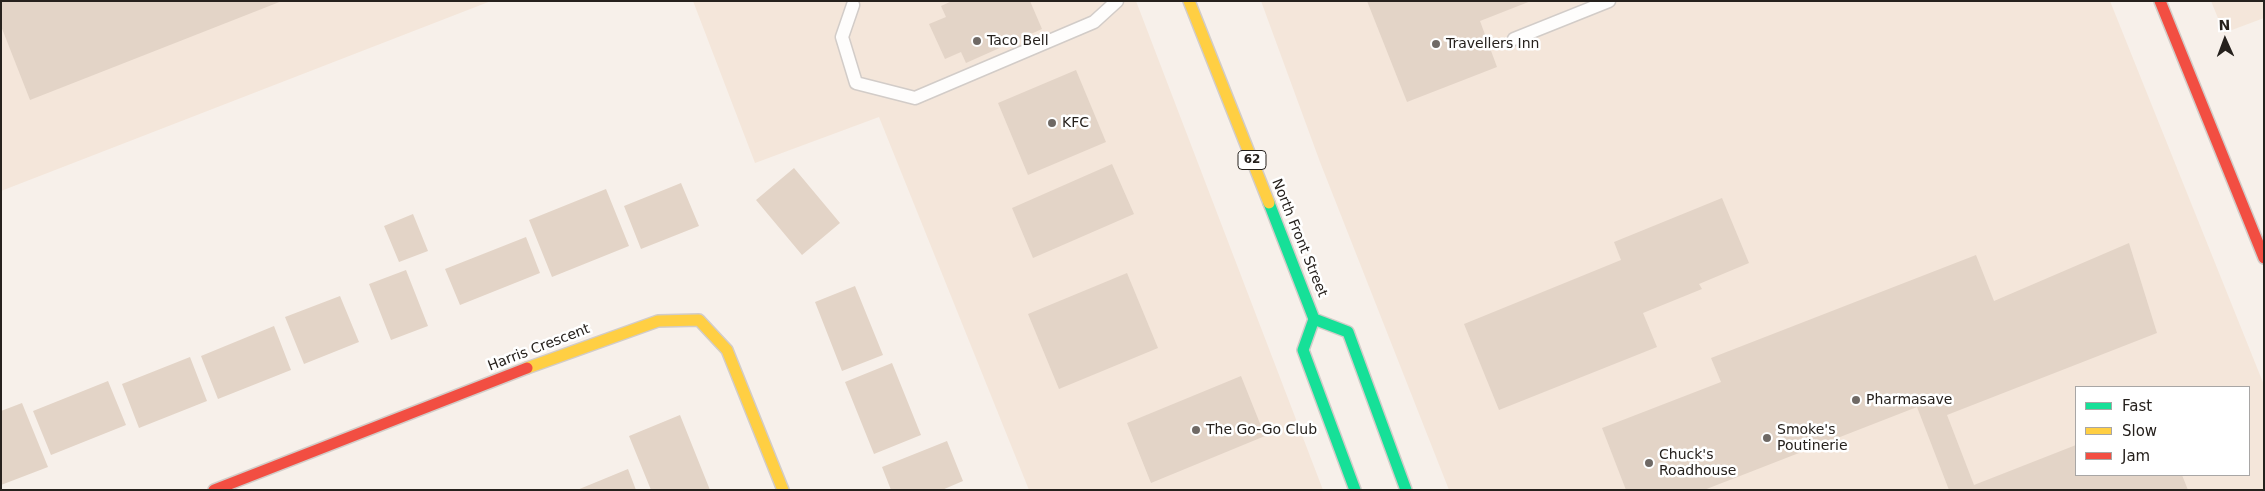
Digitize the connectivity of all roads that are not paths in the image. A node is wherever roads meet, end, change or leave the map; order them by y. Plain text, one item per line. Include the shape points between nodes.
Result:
1 (1118, 1) edge
2 (1189, 1) edge
3 (1609, 1) edge
4 (2160, 1) edge
5 (853, 5) dead end
6 (1514, 39) dead end
7 (2264, 258) edge
8 (1314, 318) junction
9 (214, 490) edge
10 (783, 490) edge
11 (1355, 490) edge
12 (1406, 490) edge

1 - 5 lane via 1094,22 915,98 856,83 842,37
2 - 8 street, North Front Street / 62
3 - 6 lane
4 - 7 street
8 - 11 street, North Front Street via 1303,350
8 - 12 street, North Front Street via 1348,332
9 - 10 street, Harris Crescent via 558,356 658,321 699,320 727,350

